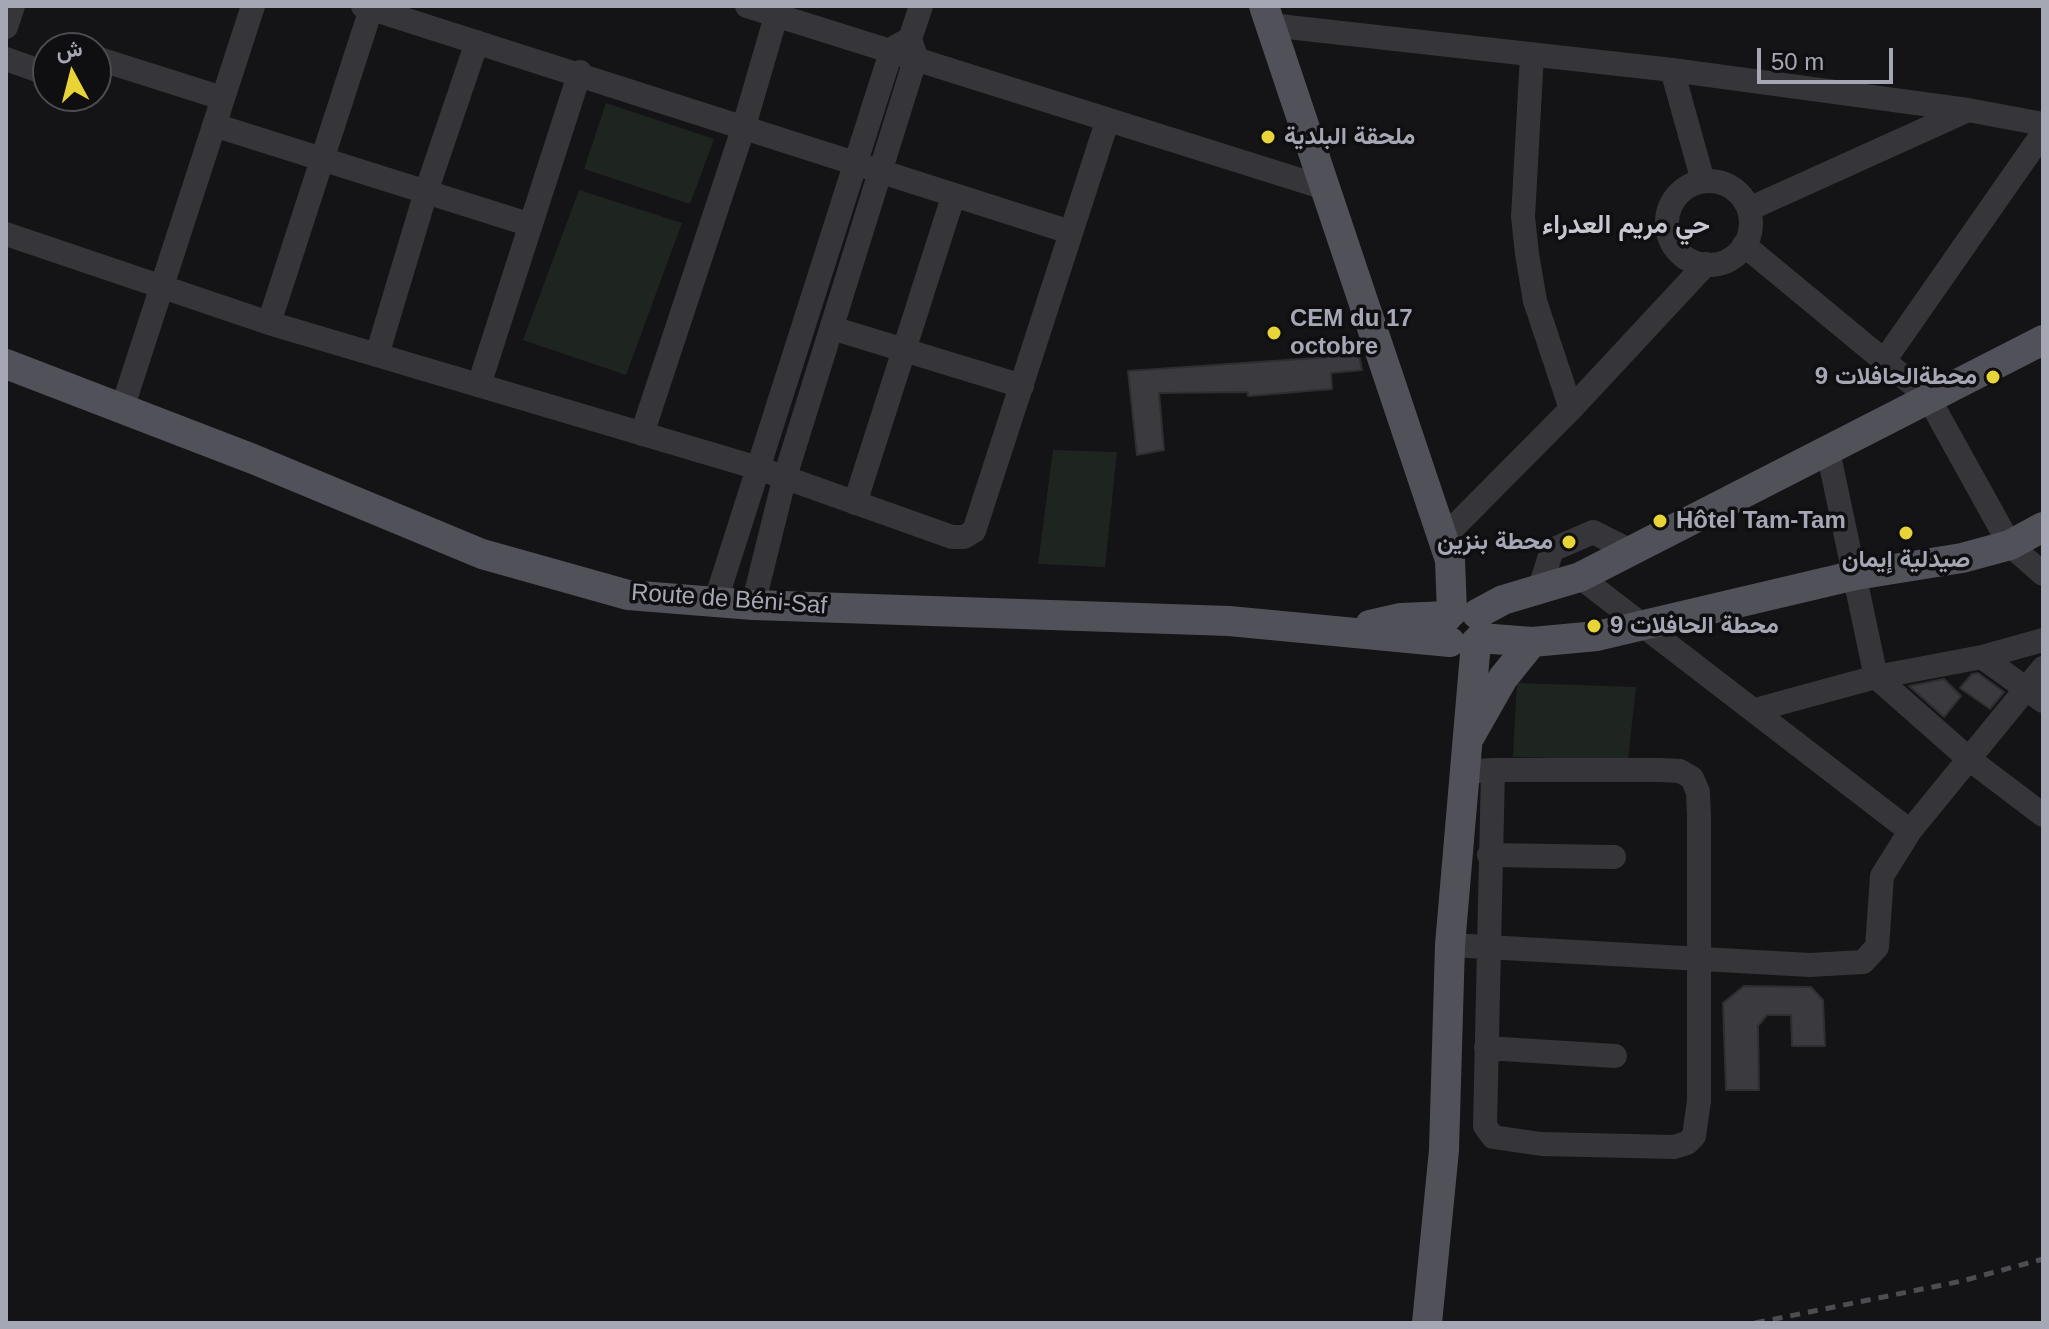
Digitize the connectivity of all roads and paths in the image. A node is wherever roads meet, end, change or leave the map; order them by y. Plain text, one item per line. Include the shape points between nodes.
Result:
1 (13, 6) edge
2 (253, 6) edge
3 (747, 6) edge
4 (921, 6) edge
5 (367, 7) edge
6 (778, 11) edge
7 (1267, 15) edge
8 (6, 27) edge
9 (477, 42) junction
10 (906, 48) junction
11 (1532, 55) junction
12 (6, 59) edge
13 (112, 63) edge
14 (32, 68) edge
15 (1672, 70) junction
16 (580, 72) junction
17 (222, 98) junction
18 (1968, 110) junction
19 (1107, 122) junction
20 (2043, 124) edge
21 (214, 125) junction
22 (744, 126) junction
23 (2043, 133) edge
24 (323, 159) junction
25 (855, 162) junction
26 (883, 171) junction
27 (1703, 181) junction
28 (1325, 188) junction
29 (426, 192) junction
30 (953, 197) junction
31 (1749, 209) junction
32 (531, 225) junction
33 (1070, 232) junction
34 (6, 234) edge
35 (1744, 245) junction
36 (1706, 264) junction
37 (164, 287) junction
38 (269, 323) junction
39 (832, 328) junction
40 (2043, 340) edge
41 (902, 349) junction
42 (6, 350) edge
43 (377, 355) junction
44 (1884, 361) junction
45 (6, 364) edge
46 (479, 385) junction
47 (1022, 386) junction
48 (1928, 397) junction
49 (110, 404) junction
50 (1571, 409) junction
51 (642, 434) junction
52 (1828, 451) junction
53 (758, 468) junction
54 (784, 480) junction
55 (855, 503) junction
56 (2043, 527) edge
57 (2010, 545) junction
58 (1446, 549) junction
59 (1631, 551) junction
60 (2043, 574) edge
61 (1856, 575) junction
62 (1580, 577) junction
63 (1539, 590) junction
64 (715, 603) junction
65 (753, 605) junction
66 (1643, 626) junction
67 (1463, 627) junction
68 (2043, 640) edge
69 (1532, 642) junction
70 (1982, 657) junction
71 (2043, 668) edge
72 (1876, 677) junction
73 (2035, 695) edge
74 (1755, 710) junction
75 (1464, 758) junction
76 (1969, 759) junction
77 (1493, 770) junction
78 (2043, 815) edge
79 (1910, 831) junction
80 (1489, 855) junction
81 (1614, 857) dead end
82 (1450, 945) junction
83 (1486, 948) junction
84 (1699, 957) junction
85 (1486, 1048) junction
86 (1615, 1056) dead end
87 (1427, 1323) edge

1 - 8 street
2 - 17 street
3 - 6 street
4 - 10 street
5 - 9 street
5 - 24 street
6 - 10 street
6 - 22 street
7 - 11 street
7 - 28 main road
9 - 16 street
9 - 29 street
10 - 19 street
10 - 25 street
10 - 26 street
11 - 15 street
11 - 50 street via 1523,217 1527,254 1535,301
12 - 14 street
13 - 17 street
15 - 18 street
15 - 27 street
16 - 22 street
16 - 32 street
17 - 21 street
18 - 20 street
18 - 31 street
19 - 28 street
19 - 33 street
21 - 24 street
21 - 37 street
22 - 25 street
22 - 51 street
23 - 44 street
24 - 29 street
24 - 38 street
25 - 26 street
25 - 53 street
26 - 30 street
26 - 39 street
27 - 31 street via 1731,187
27 - 36 street via 1679,193 1667,217 1667,231 1681,254
28 - 58 main road
29 - 32 street
29 - 43 street
30 - 33 street
30 - 41 street
31 - 35 street
32 - 46 street
33 - 47 street
34 - 37 street
35 - 36 street via 1728,260
35 - 44 street
36 - 50 street
37 - 38 street
37 - 49 street
38 - 43 street
39 - 41 street
39 - 54 street
40 - 48 main road
41 - 47 street
41 - 55 street
42 - 49 main road, Route de Béni-Saf
43 - 46 street
44 - 48 street
45 - 49 main road, Route de Béni-Saf
46 - 51 street
47 - 55 street via 974,531 952,537
48 - 52 main road
48 - 57 street
49 - 64 main road, Route de Béni-Saf via 530,570 628,595
50 - 58 street
51 - 53 street
52 - 59 main road
52 - 61 street
53 - 54 street
53 - 64 street
54 - 55 street
54 - 65 street
56 - 57 main road, Route de Béni-Saf
57 - 60 street
57 - 61 main road, Route de Béni-Saf
58 - 67 main road
59 - 62 main road
59 - 63 street via 1593,532 1552,550
61 - 66 main road, Route de Béni-Saf
61 - 72 street
62 - 63 main road
62 - 66 street
63 - 67 main road via 1503,600
64 - 65 main road, Route de Béni-Saf
65 - 67 main road, Route de Béni-Saf via 1229,621 1347,632 1401,618
66 - 69 main road, Route de Béni-Saf
66 - 74 street
67 - 69 main road, Route de Béni-Saf
67 - 75 main road via 1470,690
68 - 70 street
69 - 75 main road via 1503,678
70 - 72 street
70 - 73 street
71 - 73 street
72 - 74 street
72 - 76 street
73 - 76 street
74 - 79 street
75 - 77 street
75 - 82 main road
76 - 78 street
76 - 79 street
77 - 80 street
77 - 84 street via 1662,770 1692,778 1699,804
79 - 84 street via 1882,876 1880,935 1863,962 1810,965
80 - 81 street
80 - 83 street
82 - 83 street
82 - 87 main road via 1444,1150
83 - 84 street
83 - 85 street
84 - 85 street via 1699,1119 1687,1143 1570,1145 1493,1137 1485,1126
85 - 86 street

